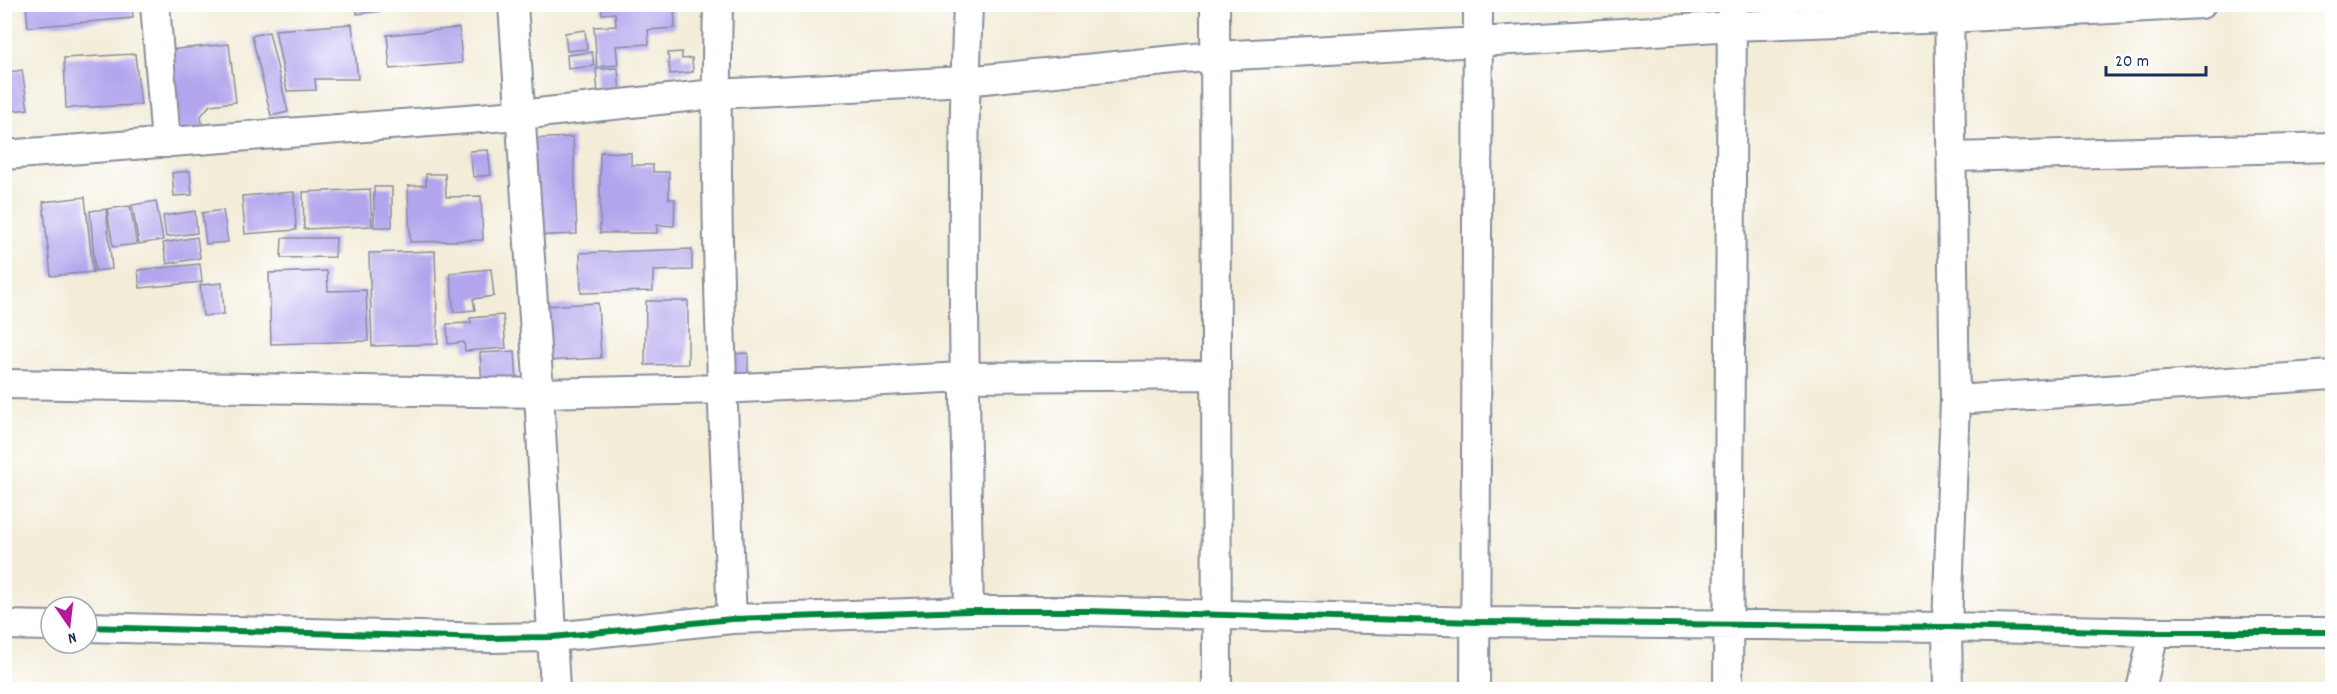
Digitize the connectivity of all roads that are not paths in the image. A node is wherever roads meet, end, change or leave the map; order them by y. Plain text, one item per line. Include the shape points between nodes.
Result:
1 (155, 4) edge
2 (513, 4) edge
3 (718, 4) edge
4 (968, 4) edge
5 (1215, 4) edge
6 (1478, 4) edge
7 (2201, 4) edge
8 (1949, 11) edge
9 (1732, 15) edge
10 (1479, 42) junction
11 (1215, 56) junction
12 (965, 81) junction
13 (716, 94) junction
14 (519, 115) junction
15 (166, 143) junction
16 (2332, 147) edge
17 (4, 154) edge
18 (1952, 157) junction
19 (1215, 375) junction
20 (2332, 375) edge
21 (964, 377) junction
22 (4, 384) edge
23 (722, 389) junction
24 (539, 393) junction
25 (1955, 399) junction
26 (969, 611) junction
27 (1215, 616) junction
28 (732, 619) junction
29 (1477, 622) junction
30 (4, 625) edge
31 (1726, 625) junction
32 (39, 626) edge
33 (99, 627) edge
34 (1947, 627) junction
35 (2154, 632) junction
36 (2332, 633) edge
37 (553, 636) junction
38 (555, 690) edge
39 (1217, 690) edge
40 (1475, 690) edge
41 (1728, 690) edge
42 (1948, 690) edge
43 (2141, 690) edge

1 - 15 street
2 - 14 street
3 - 13 street
4 - 12 street
5 - 11 street
6 - 10 street
7 - 8 street
8 - 9 street
8 - 18 street
9 - 10 street
9 - 31 street
10 - 11 street
10 - 29 street
11 - 12 street
11 - 19 street
12 - 13 street
12 - 21 street
13 - 14 street
13 - 23 street
14 - 15 street
14 - 24 street
15 - 17 street
16 - 18 street
18 - 25 street
19 - 21 street
19 - 27 street
20 - 25 street
21 - 23 street
21 - 26 street
22 - 24 street
23 - 24 street
23 - 28 street
24 - 37 street
25 - 34 street
26 - 27 street
26 - 28 street
27 - 29 street
27 - 39 street
28 - 37 street
29 - 31 street
29 - 40 street
30 - 32 street
31 - 34 street
31 - 41 street
33 - 37 street via 491,638
34 - 35 street
34 - 42 street
35 - 36 street
35 - 43 street
37 - 38 street

